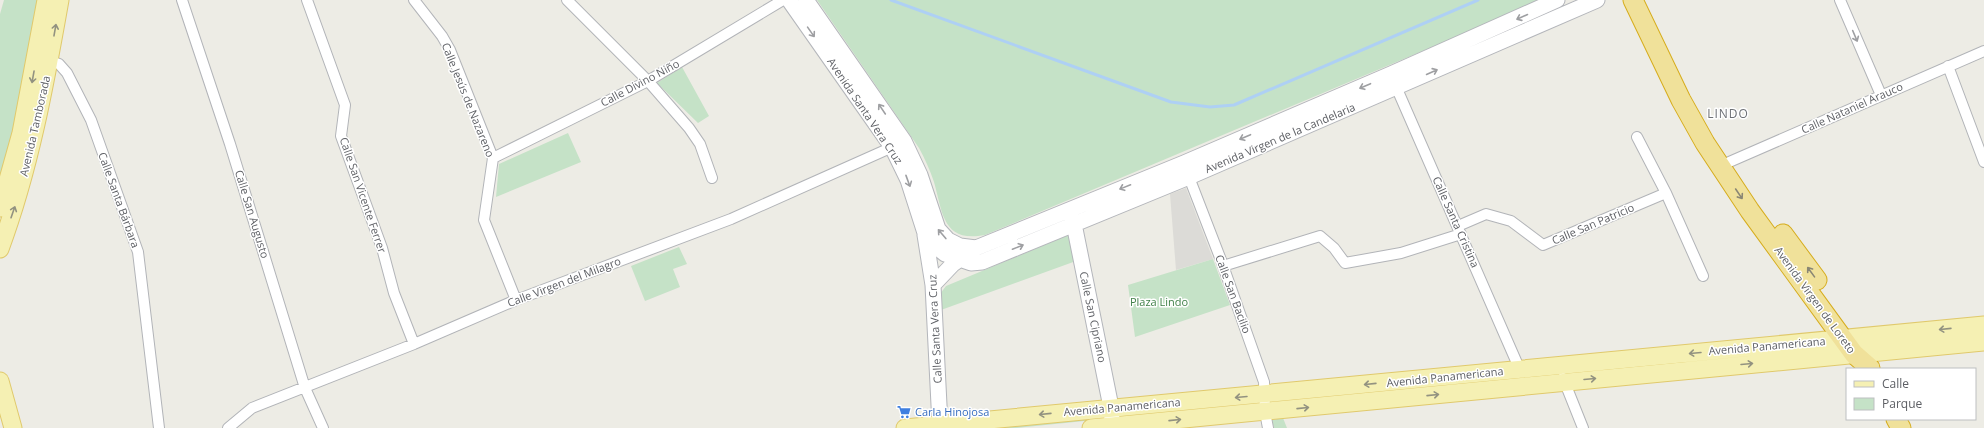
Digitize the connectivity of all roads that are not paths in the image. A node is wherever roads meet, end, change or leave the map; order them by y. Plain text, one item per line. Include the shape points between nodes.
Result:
1 (46, 0) edge
2 (60, 0) edge
3 (182, 0) edge
4 (307, 0) edge
5 (414, 0) edge
6 (567, 0) edge
7 (783, 0) edge
8 (789, 0) edge
9 (806, 0) edge
10 (1557, 0) edge
11 (1597, 0) edge
12 (1633, 0) edge
13 (1647, 0) edge
14 (1840, 0) edge
15 (1984, 51) edge
16 (50, 61) junction
17 (1948, 66) junction
18 (648, 81) junction
19 (1394, 81) junction
20 (1881, 95) junction
21 (1637, 137) dead end
22 (898, 144) junction
23 (493, 158) junction
24 (1984, 162) edge
25 (1726, 163) junction
26 (1186, 170) junction
27 (712, 178) dead end
28 (1666, 193) junction
29 (0, 208) edge
30 (1068, 210) junction
31 (1074, 224) junction
32 (1459, 230) junction
33 (925, 233) junction
34 (976, 248) junction
35 (0, 249) edge
36 (959, 260) junction
37 (1223, 266) junction
38 (1703, 276) dead end
39 (933, 285) junction
40 (516, 300) junction
41 (1984, 325) edge
42 (1984, 342) edge
43 (414, 344) junction
44 (1861, 353) edge
45 (1557, 365) junction
46 (1520, 370) junction
47 (1564, 381) junction
48 (0, 382) edge
49 (305, 388) junction
50 (1264, 395) junction
51 (1111, 407) junction
52 (1266, 420) edge
53 (940, 425) junction
54 (1119, 426) edge
55 (14, 428) edge
56 (158, 428) edge
57 (228, 428) edge
58 (323, 428) edge
59 (905, 428) edge
60 (1091, 428) edge
61 (1583, 428) edge

1 -> 29 main road, Avenida Tamborada via 21,133
16 -> 2 main road, Avenida Tamborada
3 - 49 street, Calle San Augusto via 230,144
4 - 43 street, Calle San Vicente Ferrer via 345,104 341,136
5 - 23 street, Calle Jesús de Nazareno via 450,50
6 - 18 street
7 - 18 street, Calle Divino Niño
8 -> 22 main road, Avenida Santa Vera Cruz
22 -> 9 main road, Avenida Santa Vera Cruz
10 -> 19 main road, Avenida Virgen de la Candelaria
19 -> 11 main road, Avenida Virgen de la Candelaria
12 - 25 highway, Avenida Virgen de Loreto via 1692,120
13 - 25 highway, Avenida Virgen de Loreto
14 -> 20 street
15 - 17 street, Calle Nataniel Arauco
35 -> 16 main road, Avenida Tamborada via 29,160
16 - 56 street, Calle Santa Bárbara via 59,64 67,73 91,120 138,252
17 - 20 street, Calle Nataniel Arauco
17 - 24 street
18 - 23 street, Calle Divino Niño
18 - 27 street via 700,144
19 - 26 main road, Avenida Virgen de la Candelaria
19 - 32 street, Calle Santa Cristina
20 - 25 street, Calle Nataniel Arauco
21 - 28 street
22 -> 33 main road, Avenida Santa Vera Cruz
34 -> 22 main road, Avenida Santa Vera Cruz via 960,246 948,240 938,229 920,175
22 - 40 street, Calle Virgen del Milagro via 731,219
23 - 40 street, Calle Jesús de Nazareno via 484,220
25 - 44 highway, Avenida Virgen de Loreto via 1755,217
26 -> 30 main road, Avenida Virgen de la Candelaria
26 - 31 main road, Avenida Virgen de la Candelaria
26 - 37 street, Calle San Bacilio
28 - 32 street, Calle San Patricio via 1543,245 1511,221 1486,214
28 - 38 street
30 - 31 main road, Calle San Cipriano
30 - 34 main road, Avenida Virgen de la Candelaria
36 -> 31 main road, Avenida Virgen de la Candelaria via 971,264 982,262
31 - 51 main road, Calle San Cipriano
32 - 37 street via 1401,253 1345,263 1334,248 1320,236
32 - 46 street, Calle Santa Cristina
33 - 36 main road, Avenida Santa Vera Cruz via 935,246
33 - 39 main road, Calle Santa Vera Cruz
34 - 36 main road, Avenida Virgen de la Candelaria
36 - 39 main road, Avenida Virgen de la Candelaria
37 - 50 street, Calle San Bacilio via 1264,382
39 - 53 main road, Calle Santa Vera Cruz
40 - 43 street, Calle Virgen del Milagro
41 -> 44 main road, Avenida Panamericana
42 - 44 main road, Avenida Panamericana
43 - 49 street, Calle Virgen del Milagro
44 -> 45 main road, Avenida Panamericana
47 -> 44 main road, Avenida Panamericana
45 - 46 main road, Avenida Panamericana
45 - 47 street
46 -> 50 main road, Avenida Panamericana
52 -> 47 main road, Avenida Panamericana
47 - 61 street
48 - 55 main road
49 - 57 street, Calle Virgen del Milagro via 252,408
49 - 58 street, Calle San Augusto
50 -> 51 main road, Avenida Panamericana
50 - 52 street, Calle San Bacilio
51 -> 53 main road, Avenida Panamericana
51 - 54 main road, Calle San Cipriano
54 -> 52 main road, Avenida Panamericana
53 - 59 main road, Avenida Panamericana
54 - 60 main road, Avenida Panamericana

